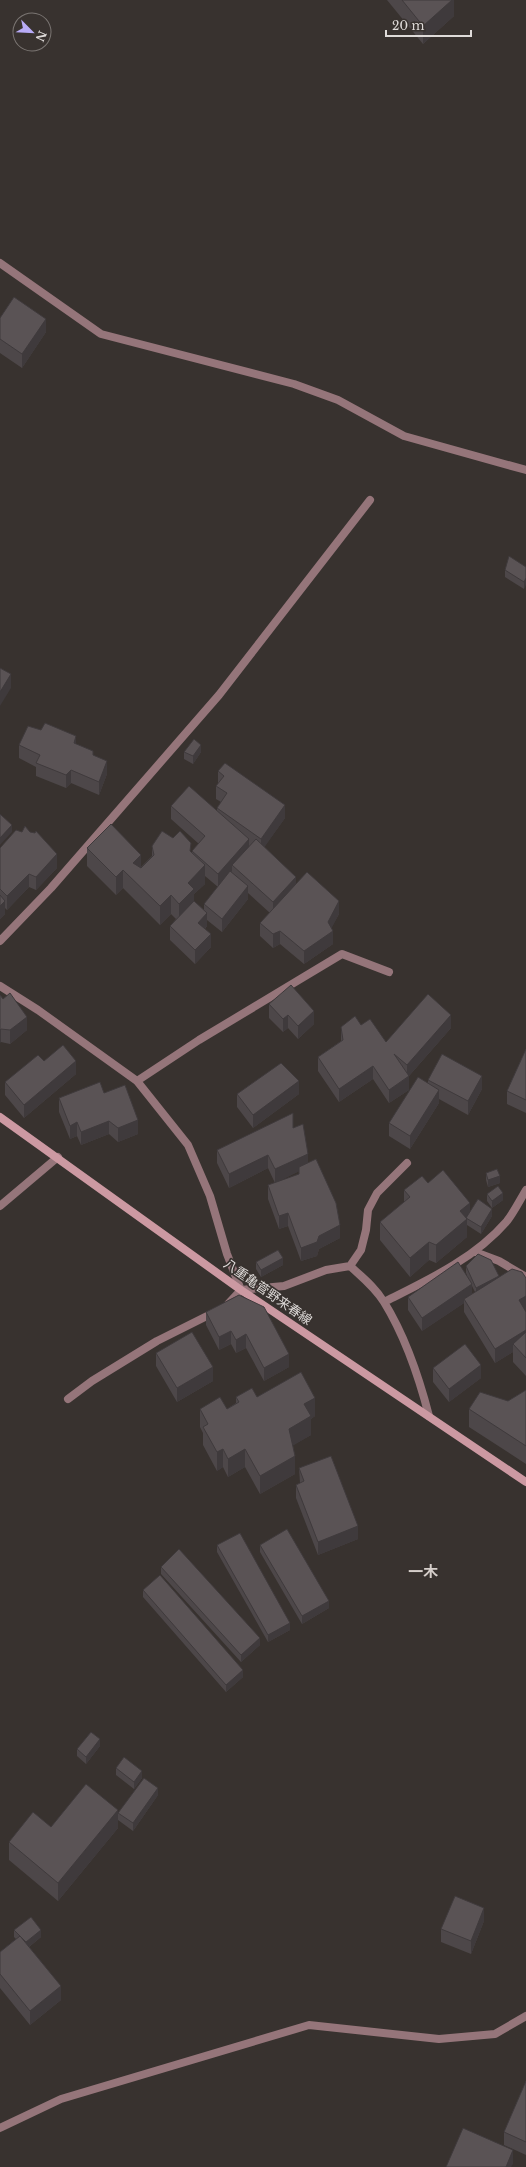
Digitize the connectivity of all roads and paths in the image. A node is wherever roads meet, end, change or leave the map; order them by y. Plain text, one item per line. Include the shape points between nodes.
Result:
1 (0, 263) edge
2 (526, 470) edge
3 (370, 500) dead end
4 (0, 941) edge
5 (389, 972) dead end
6 (0, 986) edge
7 (137, 1081) junction
8 (0, 1117) edge
9 (58, 1157) junction
10 (407, 1163) dead end
11 (526, 1190) edge
12 (0, 1206) edge
13 (475, 1252) junction
14 (350, 1266) junction
15 (526, 1277) edge
16 (241, 1290) junction
17 (384, 1302) junction
18 (68, 1399) dead end
19 (429, 1416) junction
20 (526, 1482) edge
21 (526, 2016) edge
22 (0, 2128) edge

1 - 2 street via 101,334 294,384 338,400 404,436
3 - 4 street via 219,695 56,882
5 - 7 street via 342,954 199,1040
6 - 7 street
7 - 16 street via 188,1145 210,1196 227,1254
8 - 9 main road, 八重亀菅野来春線
9 - 12 street
9 - 16 main road, 八重亀菅野来春線
10 - 14 street via 377,1193 368,1210 361,1250
11 - 13 street via 507,1221
13 - 15 street via 499,1261
13 - 17 street
14 - 16 street via 326,1270 284,1286
14 - 17 street via 372,1285
16 - 18 street via 230,1303 157,1341
16 - 19 main road, 八重亀菅野来春線
17 - 19 street via 419,1378
19 - 20 main road, 八重亀菅野来春線
21 - 22 street via 495,2034 439,2039 309,2025 61,2099

